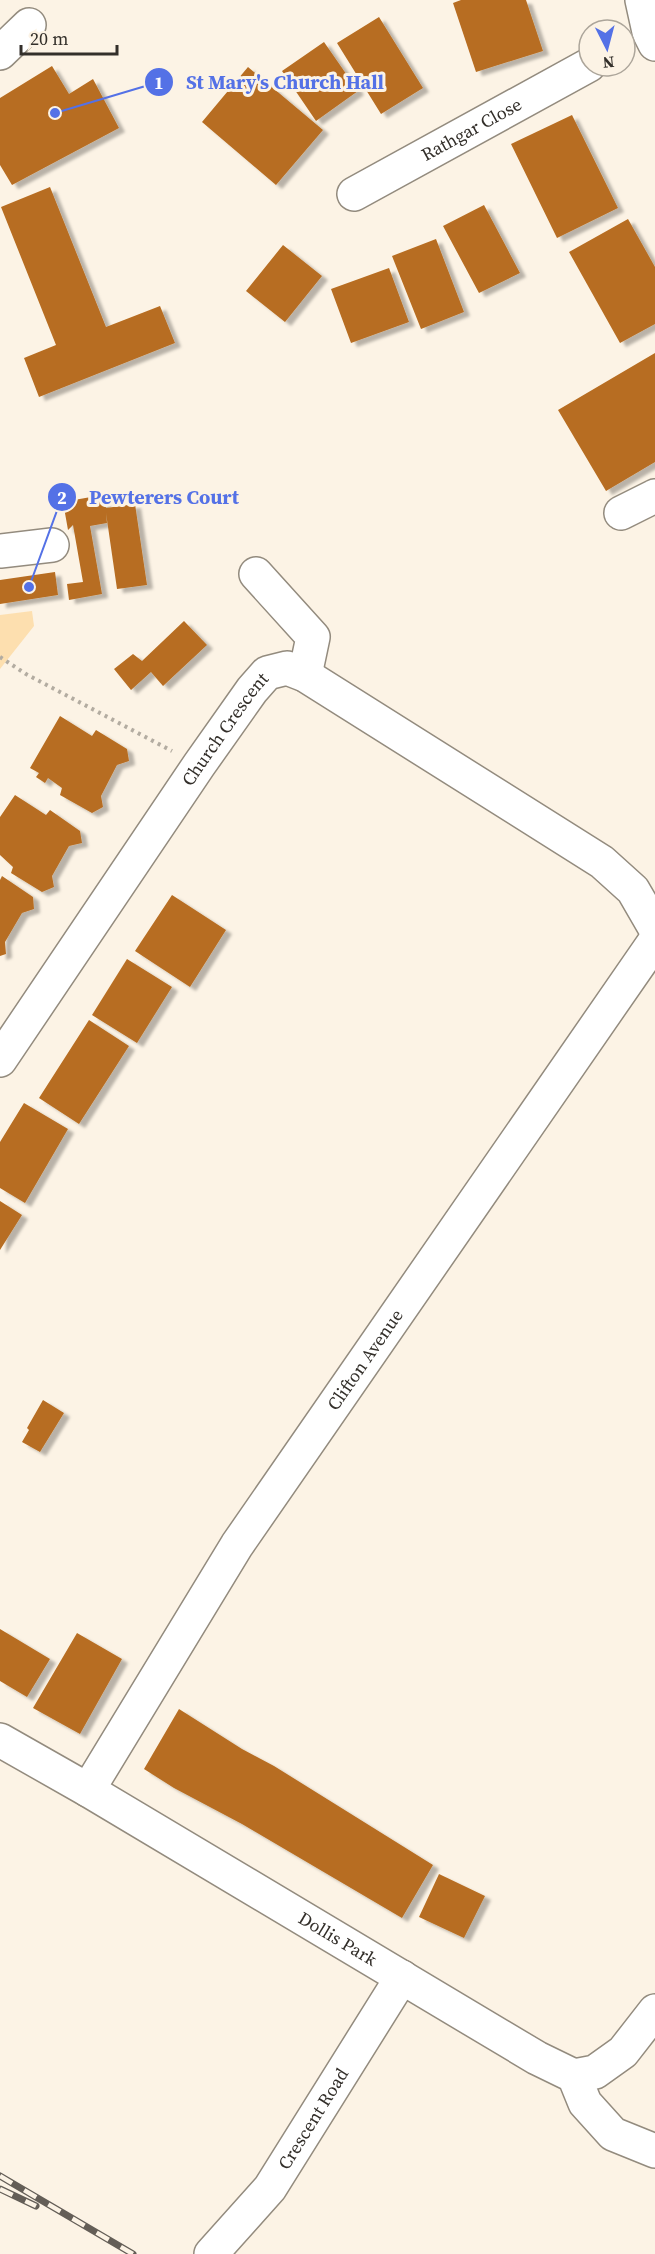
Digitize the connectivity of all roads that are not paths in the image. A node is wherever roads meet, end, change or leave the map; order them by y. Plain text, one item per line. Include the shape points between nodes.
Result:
1 (642, 0) edge
2 (29, 25) dead end
3 (643, 41) edge
4 (0, 53) edge
5 (577, 72) edge
6 (354, 194) dead end
7 (655, 496) edge
8 (621, 513) dead end
9 (52, 545) dead end
10 (0, 551) edge
11 (256, 574) dead end
12 (305, 675) junction
13 (655, 928) edge
14 (655, 941) edge
15 (0, 1060) edge
16 (0, 1740) edge
17 (88, 1790) junction
18 (402, 1977) junction
19 (655, 2011) edge
20 (574, 2076) junction
21 (655, 2151) edge
22 (212, 2254) edge

1 - 3 street
2 - 4 street
5 - 6 street, Rathgar Close
7 - 8 street
9 - 10 street
11 - 12 street via 313,637
12 - 13 street, Church Crescent via 602,862 633,890
12 - 15 street, Church Crescent via 286,668 267,673 252,690
14 - 17 street, Clifton Avenue via 237,1545
16 - 17 street, Dollis Park
17 - 18 street, Dollis Park
18 - 20 street, Dollis Park
18 - 22 street, Crescent Road via 270,2188
19 - 20 street via 623,2052 595,2072
20 - 21 street via 585,2103 614,2134

